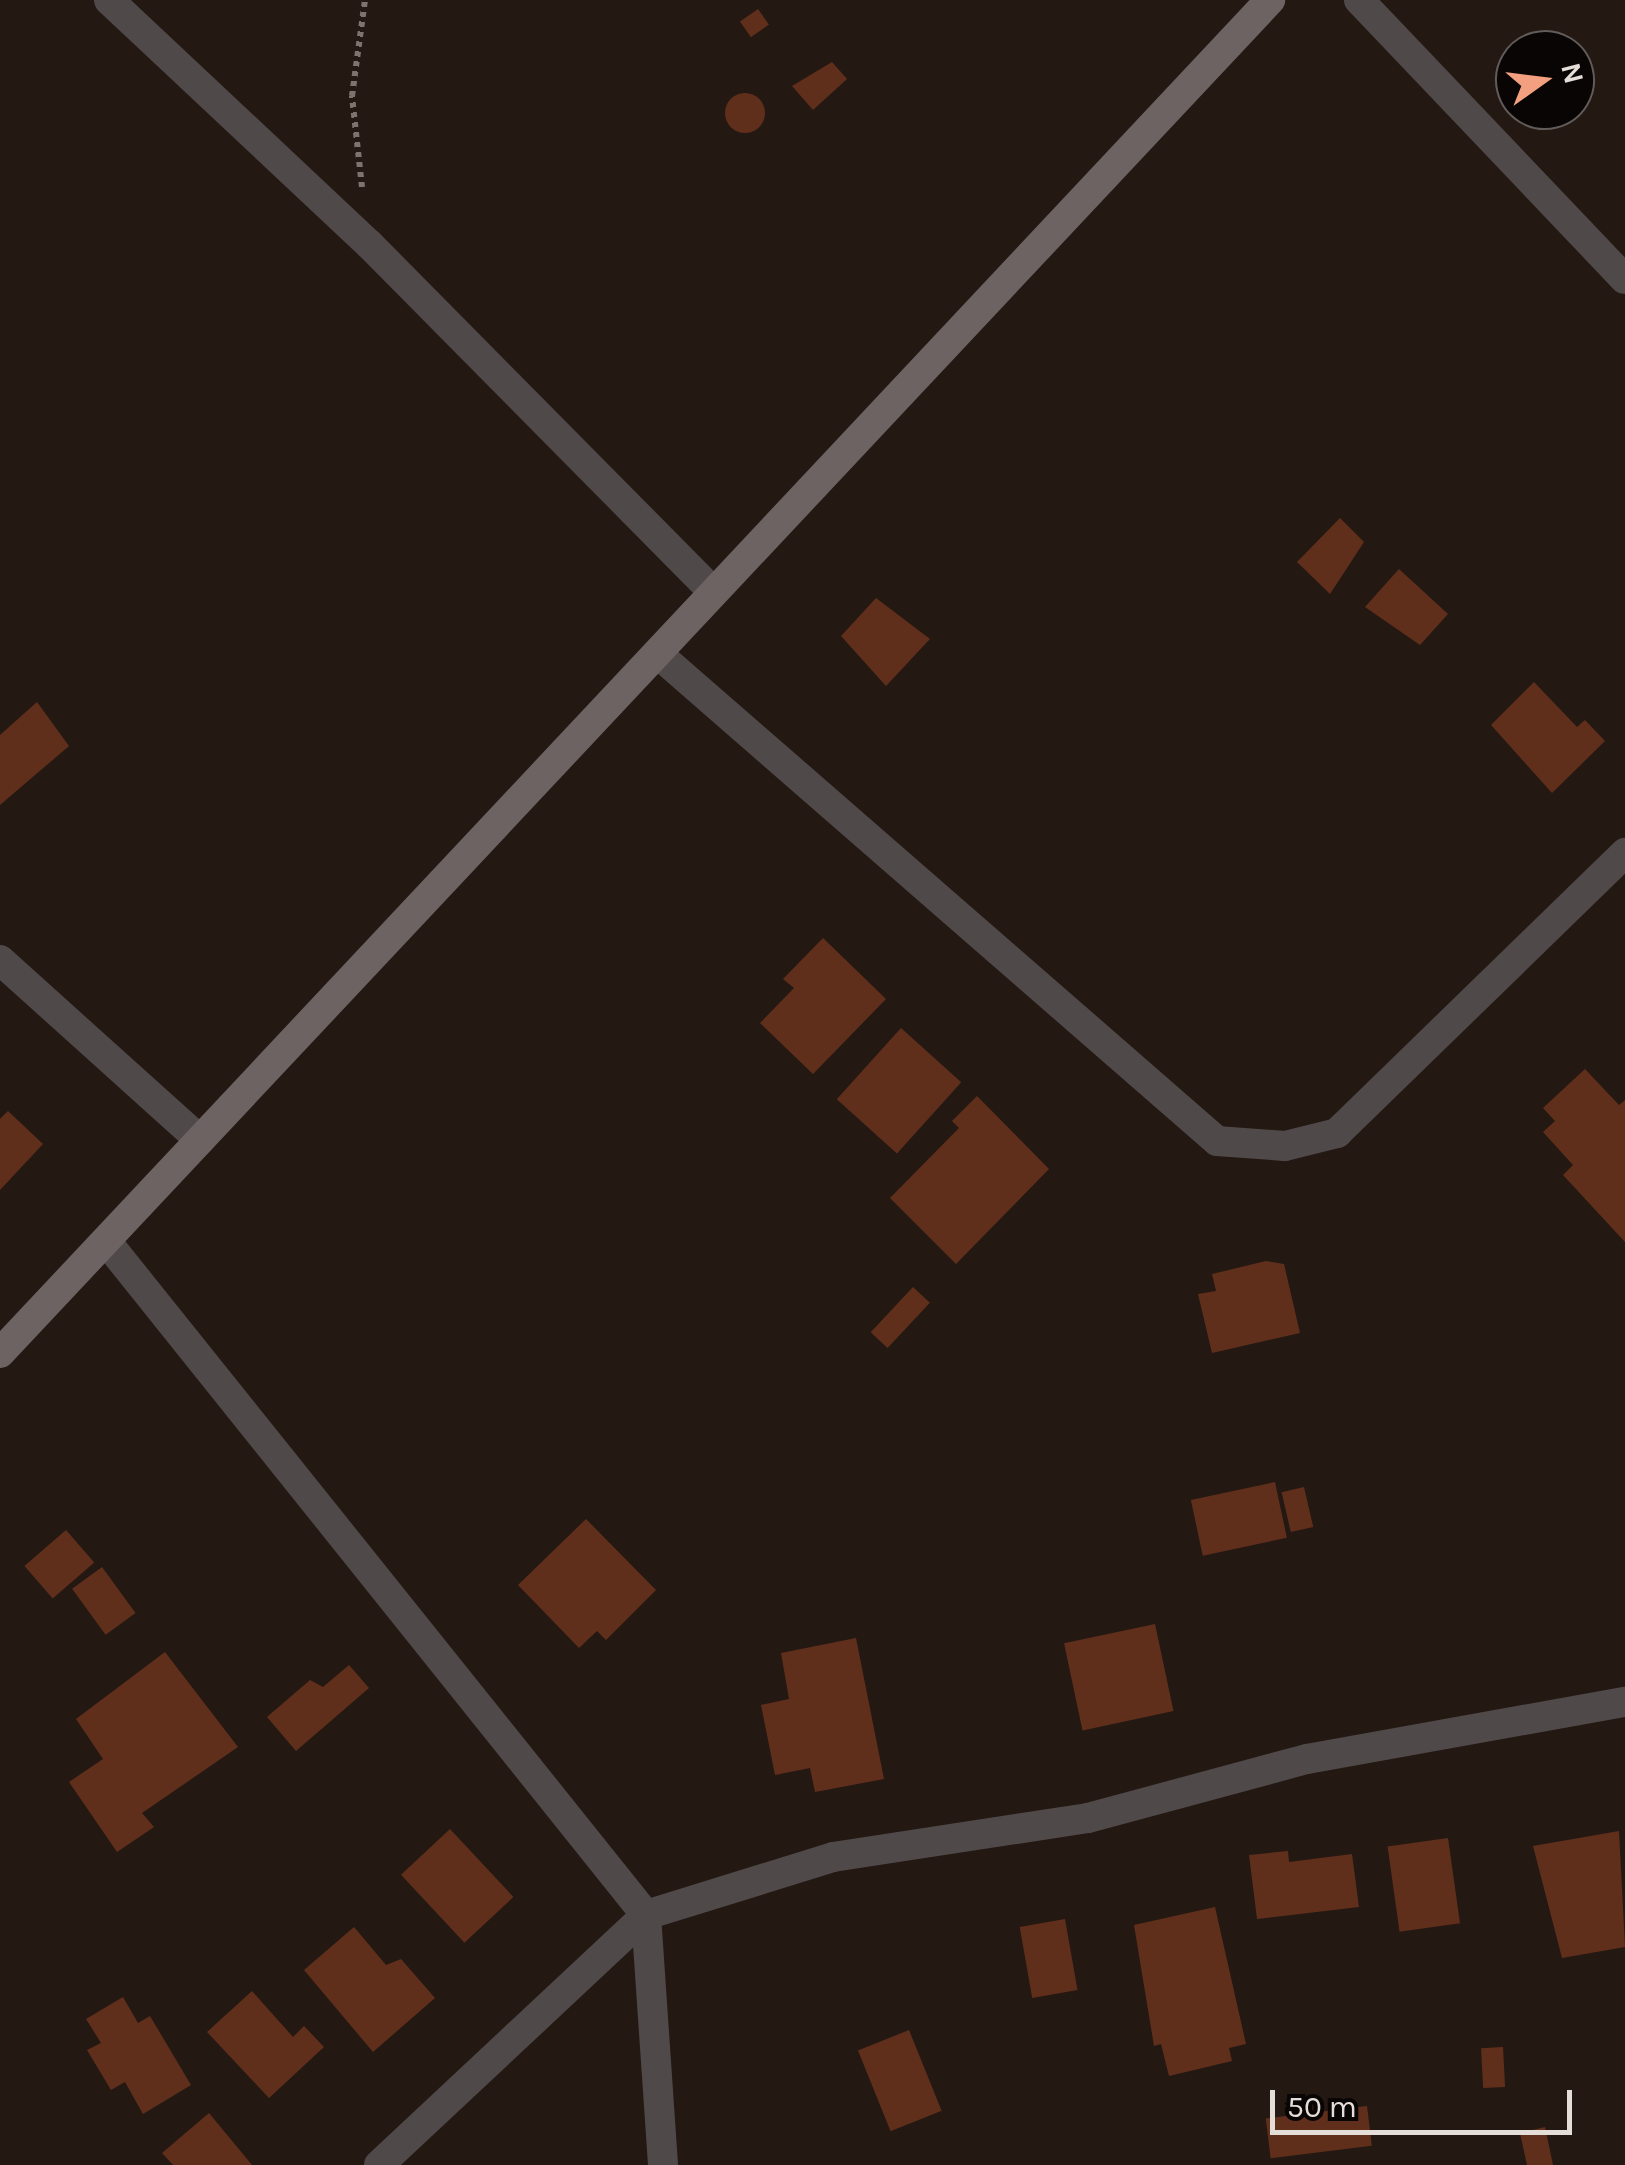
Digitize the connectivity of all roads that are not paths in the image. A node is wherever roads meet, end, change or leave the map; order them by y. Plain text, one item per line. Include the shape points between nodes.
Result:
1 (109, 0) edge
2 (1270, 0) edge
3 (1359, 0) edge
4 (1625, 279) edge
5 (713, 592) junction
6 (658, 654) junction
7 (1625, 854) edge
8 (0, 960) edge
9 (200, 1140) junction
10 (106, 1240) junction
11 (0, 1353) edge
12 (1625, 1702) edge
13 (646, 1915) junction
14 (378, 2165) edge
15 (663, 2165) edge

1 - 5 street via 369,244
2 - 5 street
3 - 4 street
5 - 6 street
6 - 7 street via 1217,1141 1286,1146 1338,1133
6 - 9 street
8 - 9 street
9 - 10 street
10 - 11 street
10 - 13 street
12 - 13 street via 1307,1759 1088,1818 833,1857
13 - 14 street
13 - 15 street

